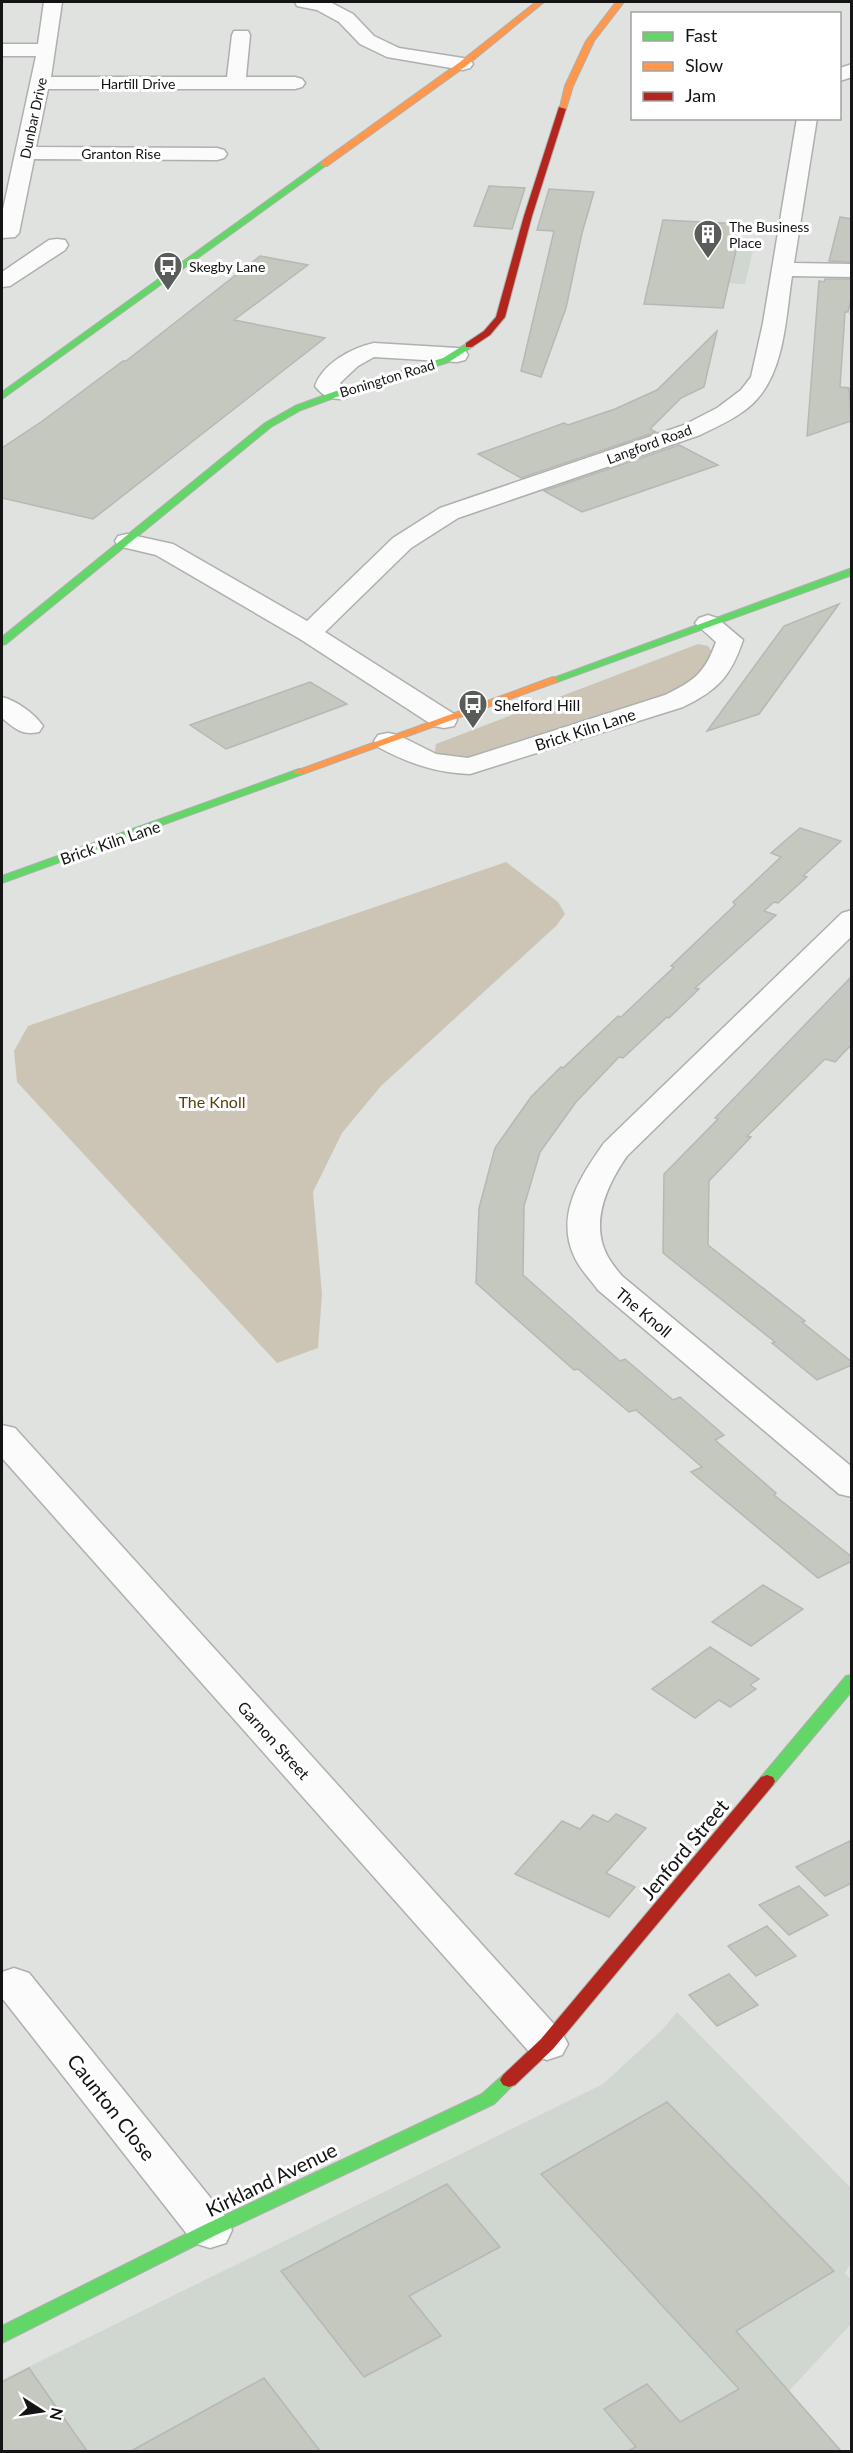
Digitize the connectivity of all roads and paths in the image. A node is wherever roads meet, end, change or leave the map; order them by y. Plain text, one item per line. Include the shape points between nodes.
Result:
1 (53, 2) edge
2 (304, 2) edge
3 (540, 2) edge
4 (620, 2) edge
5 (328, 4) edge
6 (241, 35) dead end
7 (2, 50) edge
8 (47, 50) junction
9 (464, 64) junction
10 (296, 82) dead end
11 (40, 83) junction
12 (236, 83) junction
13 (807, 120) edge
14 (25, 153) junction
15 (217, 154) dead end
16 (9, 191) edge
17 (5, 239) edge
18 (784, 269) junction
19 (852, 272) edge
20 (2, 281) edge
21 (457, 355) junction
22 (339, 393) junction
23 (2, 396) edge
24 (127, 541) junction
25 (852, 571) edge
26 (708, 623) junction
27 (309, 633) junction
28 (2, 642) edge
29 (2, 705) edge
30 (444, 720) junction
31 (29, 726) dead end
32 (388, 741) junction
33 (2, 880) edge
34 (852, 919) edge
35 (2, 1436) edge
36 (852, 1486) edge
37 (852, 1680) edge
38 (14, 1984) dead end
39 (547, 2044) junction
40 (210, 2230) junction
41 (2, 2335) edge

1 - 8 street, Dunbar Drive
2 - 5 street
3 - 9 street
4 - 21 street, Bonington Road via 590,41 569,86 500,317 487,333
5 - 9 street via 367,40 394,53
6 - 12 street
7 - 8 street
8 - 11 street, Dunbar Drive
9 - 23 street
10 - 12 street, Hartill Drive
11 - 12 street, Hartill Drive
11 - 14 street, Dunbar Drive
13 - 18 street, Langford Road
14 - 15 street, Granton Rise
14 - 16 street, Dunbar Drive
16 - 17 street, Dunbar Drive
17 - 20 street via 61,245
18 - 19 street
18 - 27 street, Langford Road via 762,377 749,395 692,430 449,513 402,543
21 - 22 street, Bonington Road
21 - 22 street via 365,352 329,380 327,386
22 - 24 street, Bonington Road via 298,408 268,426
24 - 27 street via 164,549
24 - 28 street, Bonington Road
25 - 26 street, Brick Kiln Lane
26 - 30 street, Brick Kiln Lane
26 - 32 street, Brick Kiln Lane via 730,640 721,667 700,689 674,701 470,766 446,766
27 - 30 street
29 - 31 street
30 - 32 street, Brick Kiln Lane
32 - 33 street, Brick Kiln Lane
34 - 36 street, The Knoll via 615,1150 592,1184 583,1223 591,1255 610,1283
35 - 39 street, Garnon Street
37 - 39 street, Jenford Street
38 - 40 street, Caunton Close
39 - 40 street, Kirkland Avenue via 488,2098
40 - 41 street, Kirkland Avenue

